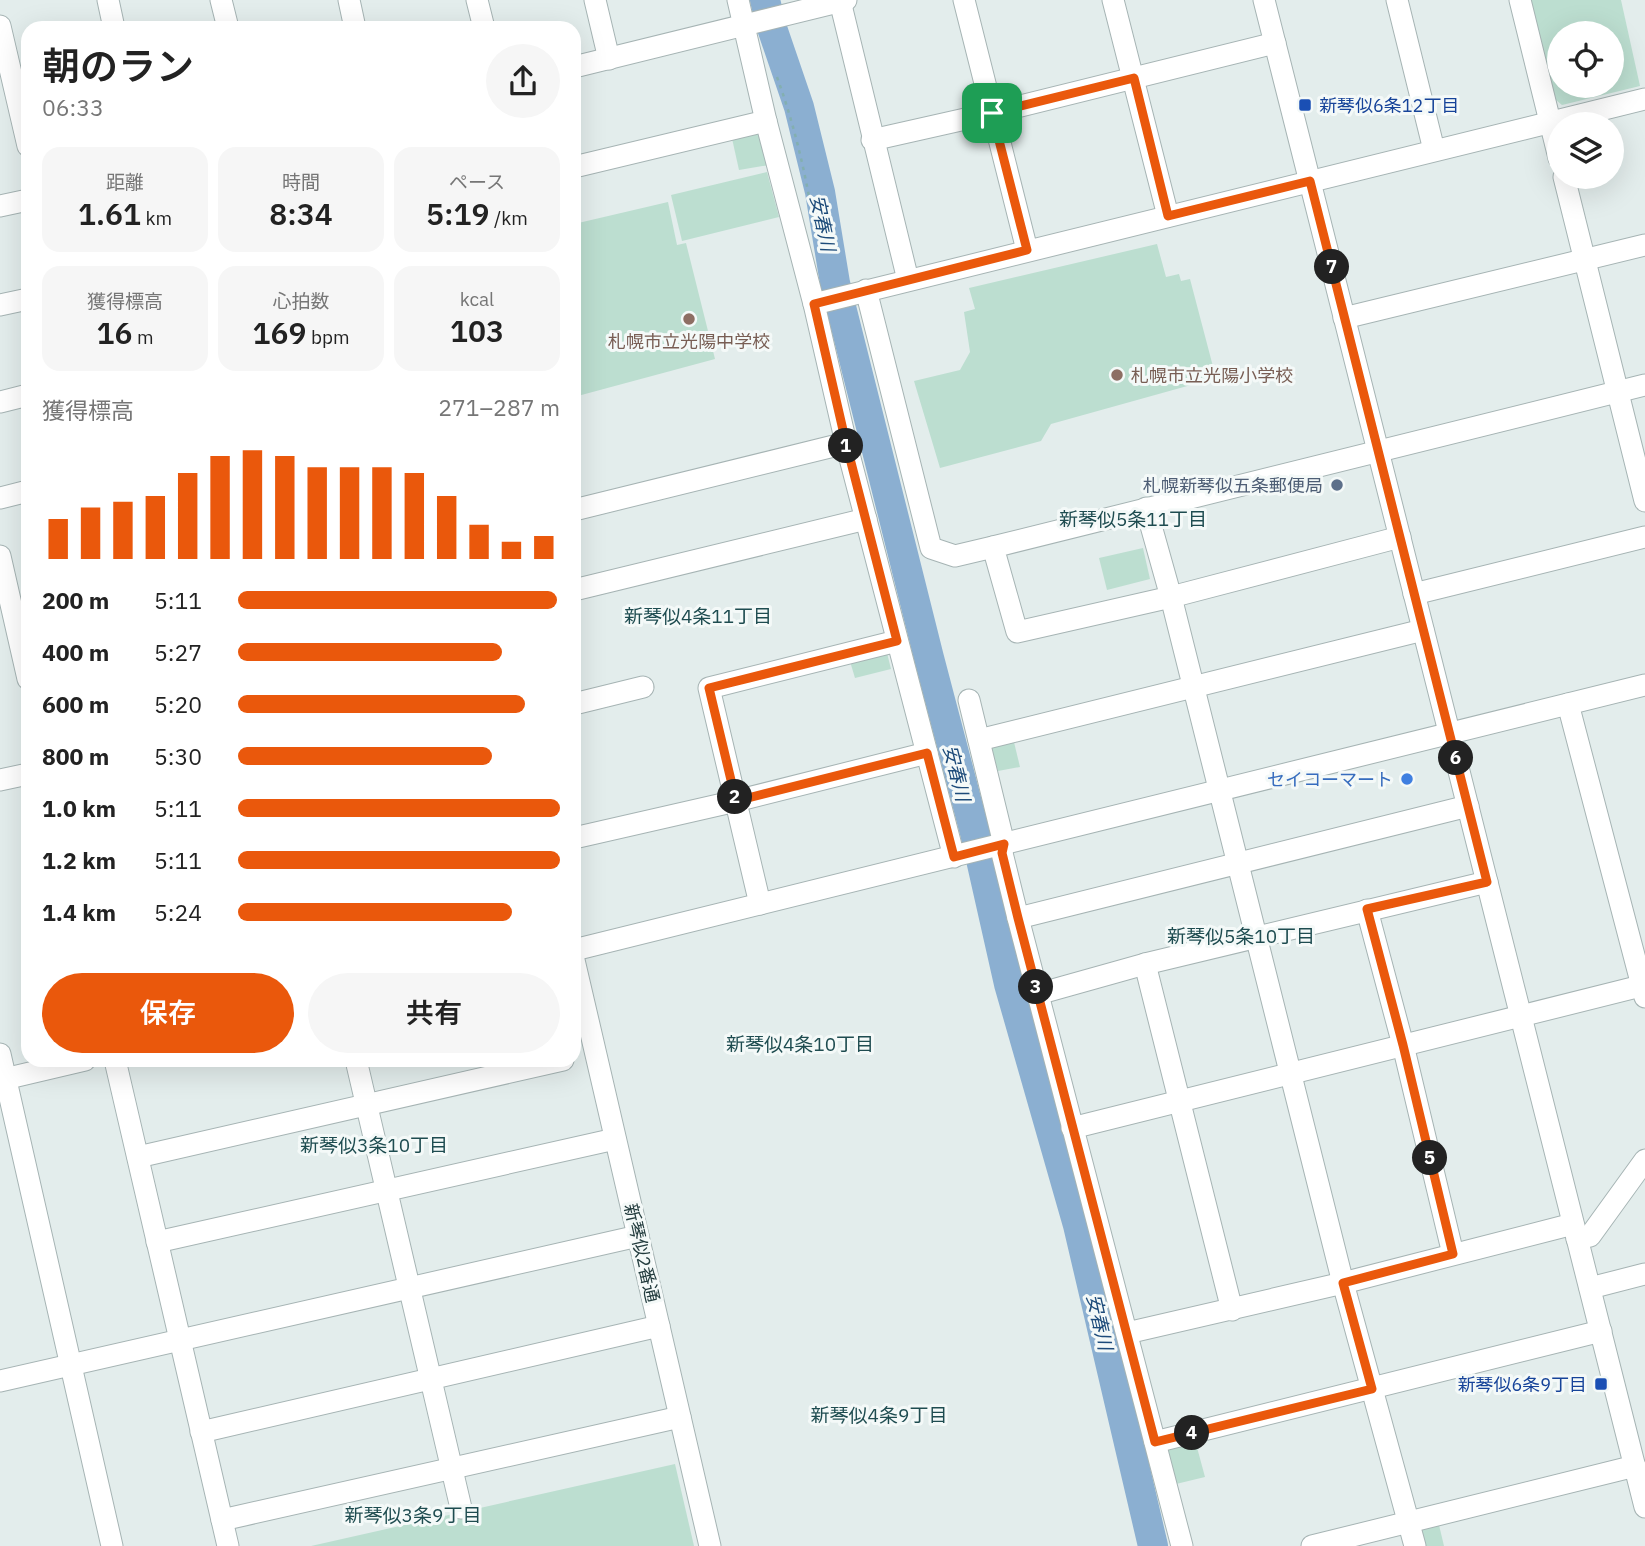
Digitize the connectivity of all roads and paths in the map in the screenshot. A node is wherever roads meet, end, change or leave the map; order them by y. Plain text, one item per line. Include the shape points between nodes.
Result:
1 (108, 0) edge
2 (221, 0) edge
3 (349, 0) edge
4 (477, 0) edge
5 (595, 0) edge
6 (738, 0) edge
7 (964, 0) edge
8 (1113, 0) edge
9 (1264, 0) edge
10 (1397, 0) edge
11 (1520, 0) edge
12 (843, 1) edge
13 (816, 3) edge
14 (762, 20) junction
15 (112, 21) edge
16 (226, 21) edge
17 (354, 21) edge
18 (482, 21) edge
19 (0, 26) edge
20 (1275, 43) junction
21 (609, 59) junction
22 (581, 66) edge
23 (772, 66) dead end
24 (1134, 78) junction
25 (1645, 99) edge
26 (1548, 112) edge
27 (1591, 112) edge
28 (992, 113) junction
29 (21, 116) edge
30 (766, 121) junction
31 (1547, 123) edge
32 (873, 140) junction
33 (1434, 150) junction
34 (581, 165) edge
35 (1310, 181) junction
36 (1567, 189) edge
37 (21, 202) edge
38 (0, 206) edge
39 (1168, 216) junction
40 (814, 227) dead end
41 (1645, 244) edge
42 (1027, 250) junction
43 (1584, 259) junction
44 (908, 280) junction
45 (839, 297) junction
46 (21, 301) edge
47 (0, 306) edge
48 (1345, 318) junction
49 (1645, 385) edge
50 (1617, 392) junction
51 (21, 398) edge
52 (0, 402) edge
53 (846, 443) junction
54 (1378, 450) junction
55 (21, 493) edge
56 (0, 498) edge
57 (1645, 500) edge
58 (581, 508) edge
59 (1146, 508) junction
60 (866, 519) junction
61 (1400, 537) junction
62 (1645, 537) edge
63 (993, 547) junction
64 (0, 556) edge
65 (581, 588) edge
66 (1414, 594) junction
67 (1171, 597) junction
68 (1423, 630) junction
69 (9, 633) edge
70 (897, 641) junction
71 (21, 662) edge
72 (1645, 685) edge
73 (643, 687) dead end
74 (1192, 687) junction
75 (969, 700) dead end
76 (581, 702) edge
77 (1568, 704) junction
78 (1450, 733) junction
79 (979, 740) junction
80 (927, 753) junction
81 (21, 776) edge
82 (0, 780) edge
83 (1219, 791) junction
84 (736, 801) junction
85 (1468, 806) junction
86 (581, 836) edge
87 (998, 846) junction
88 (961, 855) junction
89 (1237, 863) junction
90 (1487, 882) junction
91 (760, 904) junction
92 (1367, 909) junction
93 (1018, 918) junction
94 (1255, 937) junction
95 (581, 948) edge
96 (1145, 964) junction
97 (581, 990) edge
98 (1644, 990) edge
99 (1038, 994) junction
100 (1521, 1016) junction
101 (1403, 1045) junction
102 (596, 1053) junction
103 (0, 1054) edge
104 (581, 1056) edge
105 (55, 1067) edge
106 (117, 1067) edge
107 (358, 1067) edge
108 (532, 1067) edge
109 (1291, 1073) junction
110 (3, 1079) edge
111 (1180, 1101) junction
112 (366, 1104) junction
113 (1072, 1128) junction
114 (615, 1139) junction
115 (138, 1157) junction
116 (1643, 1165) edge
117 (386, 1191) junction
118 (1575, 1232) junction
119 (638, 1236) junction
120 (157, 1242) junction
121 (1453, 1254) junction
122 (1645, 1275) edge
123 (1343, 1283) junction
124 (410, 1288) junction
125 (1590, 1288) junction
126 (1232, 1310) junction
127 (659, 1326) junction
128 (1601, 1331) junction
129 (1127, 1333) junction
130 (180, 1340) junction
131 (71, 1365) junction
132 (431, 1380) junction
133 (0, 1381) edge
134 (1372, 1389) junction
135 (680, 1416) junction
136 (201, 1432) junction
137 (1637, 1441) edge
138 (1155, 1442) junction
139 (1635, 1466) junction
140 (453, 1468) junction
141 (1645, 1507) edge
142 (461, 1508) dead end
143 (222, 1520) junction
144 (1408, 1522) junction
145 (112, 1546) edge
146 (228, 1546) edge
147 (710, 1546) edge
148 (1182, 1546) edge
149 (1312, 1546) edge
150 (1415, 1546) edge

1 - 15 street
2 - 16 street
3 - 17 street
4 - 18 street
5 - 21 street
6 - 14 street
7 - 28 street
8 - 24 street
9 - 20 street
10 - 33 street
11 - 26 street
12 - 13 street
12 - 32 street
13 - 14 street
14 - 21 street
14 - 30 street
19 - 29 street
20 - 24 street
20 - 35 street
21 - 22 street
23 - 40 path via 792,117
24 - 28 street
24 - 39 street
25 - 27 street
28 - 32 street
28 - 42 street
30 - 34 street
30 - 45 street
31 - 33 street
32 - 44 street
33 - 35 street
35 - 39 street
35 - 48 street
36 - 43 street
37 - 38 street
39 - 42 street
41 - 43 street
42 - 44 street
43 - 48 street
43 - 50 street
44 - 45 street
45 - 53 street
45 - 63 street via 931,548 956,556
46 - 47 street
48 - 54 street
49 - 50 street
50 - 54 street
50 - 57 street
51 - 52 street
53 - 58 street
53 - 60 street
54 - 59 street
54 - 61 street
55 - 56 street
59 - 63 street
59 - 67 street
60 - 65 street
60 - 70 street
61 - 66 street
61 - 67 street
62 - 66 street
63 - 67 street via 1017,632
64 - 69 street
66 - 68 street
67 - 74 street
68 - 74 street
68 - 78 street
69 - 71 street
70 - 80 street
70 - 84 street via 709,688
72 - 77 street
73 - 76 street
74 - 79 street
74 - 83 street
75 - 79 street
77 - 78 street
77 - 98 street
78 - 83 street
78 - 85 street
79 - 87 street
80 - 84 street
80 - 88 street
81 - 82 street
83 - 87 street
83 - 89 street
84 - 86 street
84 - 91 street
85 - 89 street
85 - 90 street
87 - 88 street
87 - 93 street
88 - 91 street
89 - 93 street
89 - 94 street
90 - 92 street
90 - 100 street
91 - 95 street
92 - 94 street
92 - 101 street
93 - 99 street
94 - 96 street
94 - 109 street
96 - 99 street
96 - 111 street
97 - 102 street, 新琴似2番通
98 - 100 street
99 - 113 street
100 - 101 street
100 - 118 street
101 - 109 street
101 - 121 street
102 - 104 street
102 - 114 street, 新琴似2番通
103 - 110 street
105 - 110 street
106 - 115 street
107 - 112 street
108 - 112 street
109 - 111 street
109 - 123 street
110 - 131 street
111 - 113 street
111 - 126 street
112 - 115 street
112 - 117 street
113 - 129 street
114 - 117 street
114 - 119 street, 新琴似2番通
115 - 120 street
116 - 118 street via 1590,1236
117 - 120 street
117 - 124 street
118 - 121 street
118 - 125 street
119 - 124 street
119 - 127 street, 新琴似2番通
120 - 130 street
121 - 123 street
122 - 125 street
123 - 126 street
123 - 134 street
124 - 130 street
124 - 132 street
125 - 128 street
126 - 129 street
127 - 132 street
127 - 135 street, 新琴似2番通
128 - 134 street
128 - 137 street
129 - 138 street
130 - 131 street
130 - 136 street
131 - 133 street
131 - 145 street
132 - 136 street
132 - 140 street
134 - 138 street
134 - 144 street
135 - 140 street
135 - 147 street, 新琴似2番通
136 - 143 street
137 - 139 street
138 - 148 street
139 - 141 street
139 - 144 street
140 - 142 street
140 - 143 street
143 - 146 street
144 - 149 street
144 - 150 street

